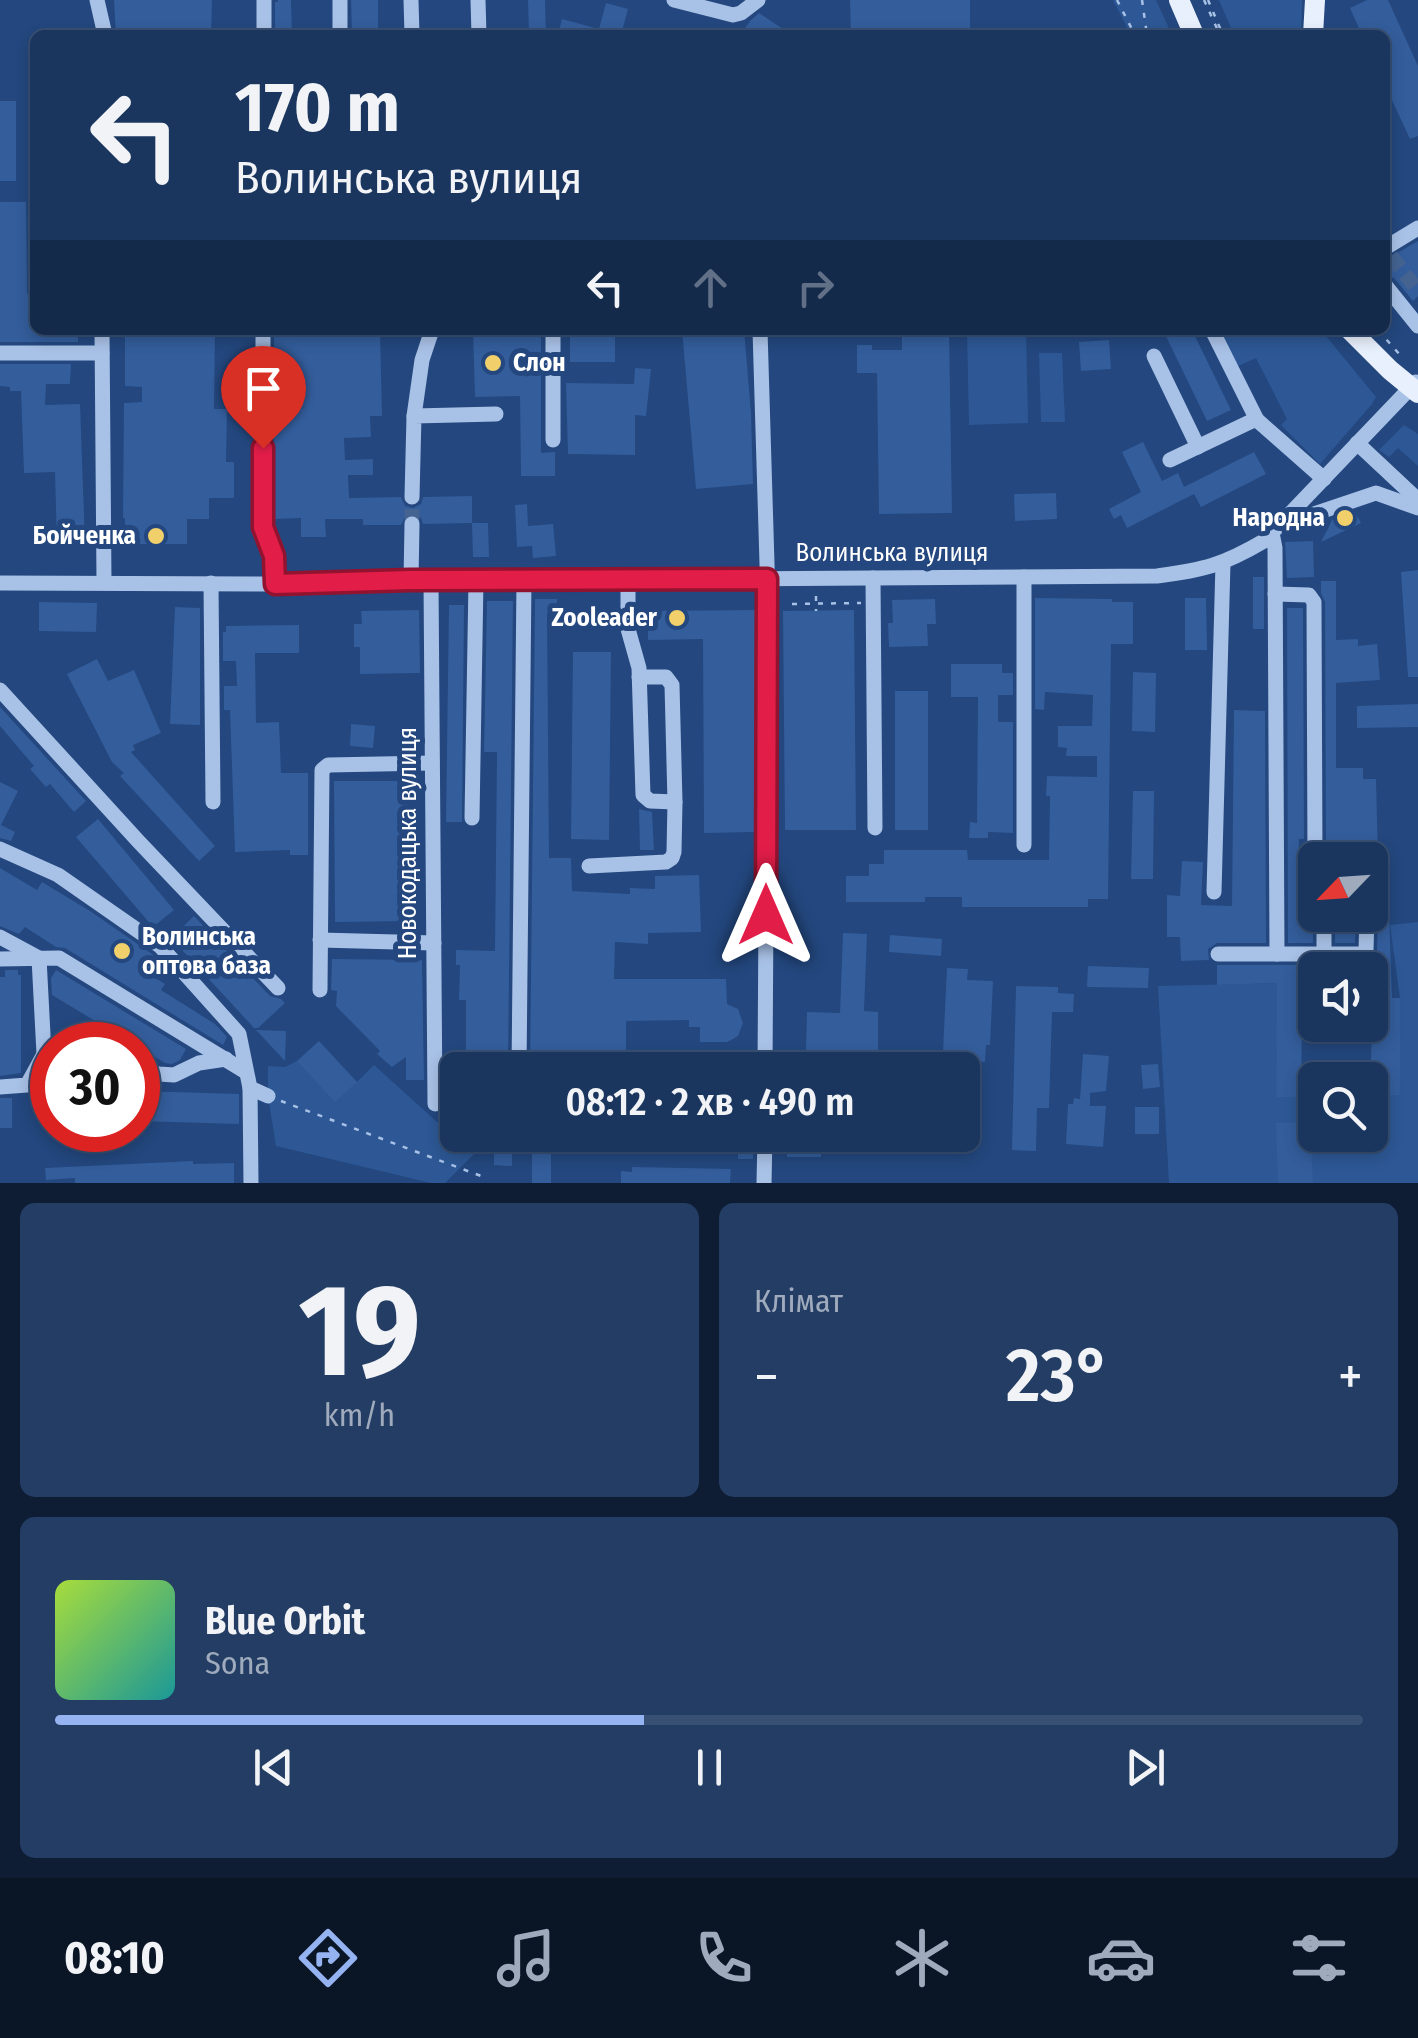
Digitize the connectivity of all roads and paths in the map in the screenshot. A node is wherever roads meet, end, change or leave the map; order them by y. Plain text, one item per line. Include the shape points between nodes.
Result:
1 (97, 0) edge
2 (264, 0) edge
3 (340, 0) edge
4 (411, 0) edge
5 (478, 0) edge
6 (674, 0) edge
7 (758, 0) edge
8 (1117, 0) edge
9 (1142, 0) edge
10 (1179, 0) edge
11 (1206, 0) edge
12 (1314, 0) edge
13 (104, 30) edge
14 (264, 30) edge
15 (340, 30) edge
16 (412, 30) edge
17 (479, 30) edge
18 (1132, 30) edge
19 (1147, 30) edge
20 (1192, 30) edge
21 (1219, 30) edge
22 (1312, 30) edge
23 (1418, 228) edge
24 (1390, 249) edge
25 (1390, 291) edge
26 (1418, 326) edge
27 (102, 335) edge
28 (263, 335) edge
29 (430, 335) edge
30 (554, 335) edge
31 (760, 335) edge
32 (1214, 335) edge
33 (1356, 335) edge
34 (1383, 335) edge
35 (0, 352) edge
36 (102, 353) junction
37 (1154, 356) dead end
38 (1407, 362) dead end
39 (1416, 387) edge
40 (496, 414) dead end
41 (414, 416) junction
42 (1257, 420) junction
43 (554, 440) dead end
44 (1357, 443) junction
45 (1198, 446) junction
46 (1170, 460) dead end
47 (1324, 479) junction
48 (412, 497) tunnel mouth
49 (1418, 500) edge
50 (1418, 508) edge
51 (1289, 516) junction
52 (412, 524) tunnel mouth
53 (1272, 532) junction
54 (1223, 562) junction
55 (1024, 577) junction
56 (873, 578) junction
57 (767, 579) junction
58 (410, 580) junction
59 (476, 580) junction
60 (524, 580) junction
61 (628, 580) junction
62 (431, 581) junction
63 (104, 582) junction
64 (0, 583) edge
65 (211, 583) junction
66 (275, 584) junction
67 (1275, 594) junction
68 (816, 596) dead end
69 (874, 603) junction
70 (792, 604) dead end
71 (816, 604) junction
72 (816, 611) dead end
73 (639, 677) junction
74 (0, 690) edge
75 (432, 763) junction
76 (213, 802) dead end
77 (675, 802) junction
78 (472, 818) dead end
79 (875, 828) dead end
80 (1315, 842) edge
81 (1024, 846) dead end
82 (0, 849) edge
83 (589, 866) dead end
84 (1214, 892) dead end
85 (0, 937) edge
86 (320, 940) junction
87 (434, 942) junction
88 (1218, 954) dead end
89 (1277, 954) junction
90 (1298, 954) edge
91 (39, 958) junction
92 (0, 959) edge
93 (278, 988) dead end
94 (320, 990) dead end
95 (45, 1022) edge
96 (519, 1052) edge
97 (765, 1052) edge
98 (226, 1059) junction
99 (160, 1074) edge
100 (248, 1080) junction
101 (30, 1081) edge
102 (0, 1087) edge
103 (268, 1096) joint
104 (435, 1104) dead end
105 (764, 1152) edge
106 (481, 1176) dead end
107 (251, 1183) edge
108 (764, 1183) edge

1 - 13 street
2 - 14 street
3 - 15 street
4 - 16 street
5 - 17 street
6 - 7 street via 732,15
8 - 18 path
9 - 19 path
10 - 20 main road
11 - 21 path
12 - 22 main road
23 - 24 street
25 - 26 street
27 - 36 street
28 - 66 street via 263,527
29 - 41 street
30 - 43 street
31 - 57 street
32 - 42 street
33 - 39 main road
34 - 38 path
35 - 36 street
36 - 63 street
37 - 45 street
39 - 44 street, Волинська вулиця
40 - 41 street
41 - 48 street
42 - 45 street
42 - 47 street
44 - 47 street, Волинська вулиця
44 - 49 street
45 - 46 street
47 - 51 street, Волинська вулиця
50 - 51 street via 1376,493 1299,519
51 - 53 street, Волинська вулиця
52 - 58 street
53 - 54 street, Волинська вулиця
53 - 67 street
54 - 55 street, Волинська вулиця via 1157,576
54 - 84 street
55 - 56 street, Волинська вулиця
55 - 81 street
56 - 57 street, Волинська вулиця
56 - 69 street
57 - 61 street, Волинська вулиця
57 - 97 street
58 - 62 street, Волинська вулиця
58 - 66 street, Волинська вулиця
59 - 60 street, Волинська вулиця
59 - 62 street, Волинська вулиця
59 - 78 street
60 - 61 street, Волинська вулиця
60 - 96 street
61 - 73 street via 628,629
62 - 75 street, Новокодацька вулиця
63 - 64 street, Волинська вулиця
63 - 65 street, Волинська вулиця
65 - 66 street, Волинська вулиця
65 - 76 street
67 - 80 street via 1309,595 1314,602
67 - 89 street
68 - 71 path
69 - 71 path
69 - 79 street
70 - 71 path
71 - 72 path
73 - 77 street via 643,795
73 - 77 street via 666,677 672,685
74 - 93 street
75 - 86 street via 328,764 322,770
75 - 87 street, Новокодацька вулиця
77 - 83 street via 672,858
82 - 100 street via 58,875 160,946 239,1034
85 - 91 street
86 - 87 street
86 - 94 street
87 - 104 street, Новокодацька вулиця
88 - 89 street
89 - 90 street
91 - 92 street
91 - 95 street
91 - 98 street via 59,958
98 - 99 street
98 - 100 street
100 - 103 street
100 - 107 street
101 - 102 street
103 - 106 path
105 - 108 street

